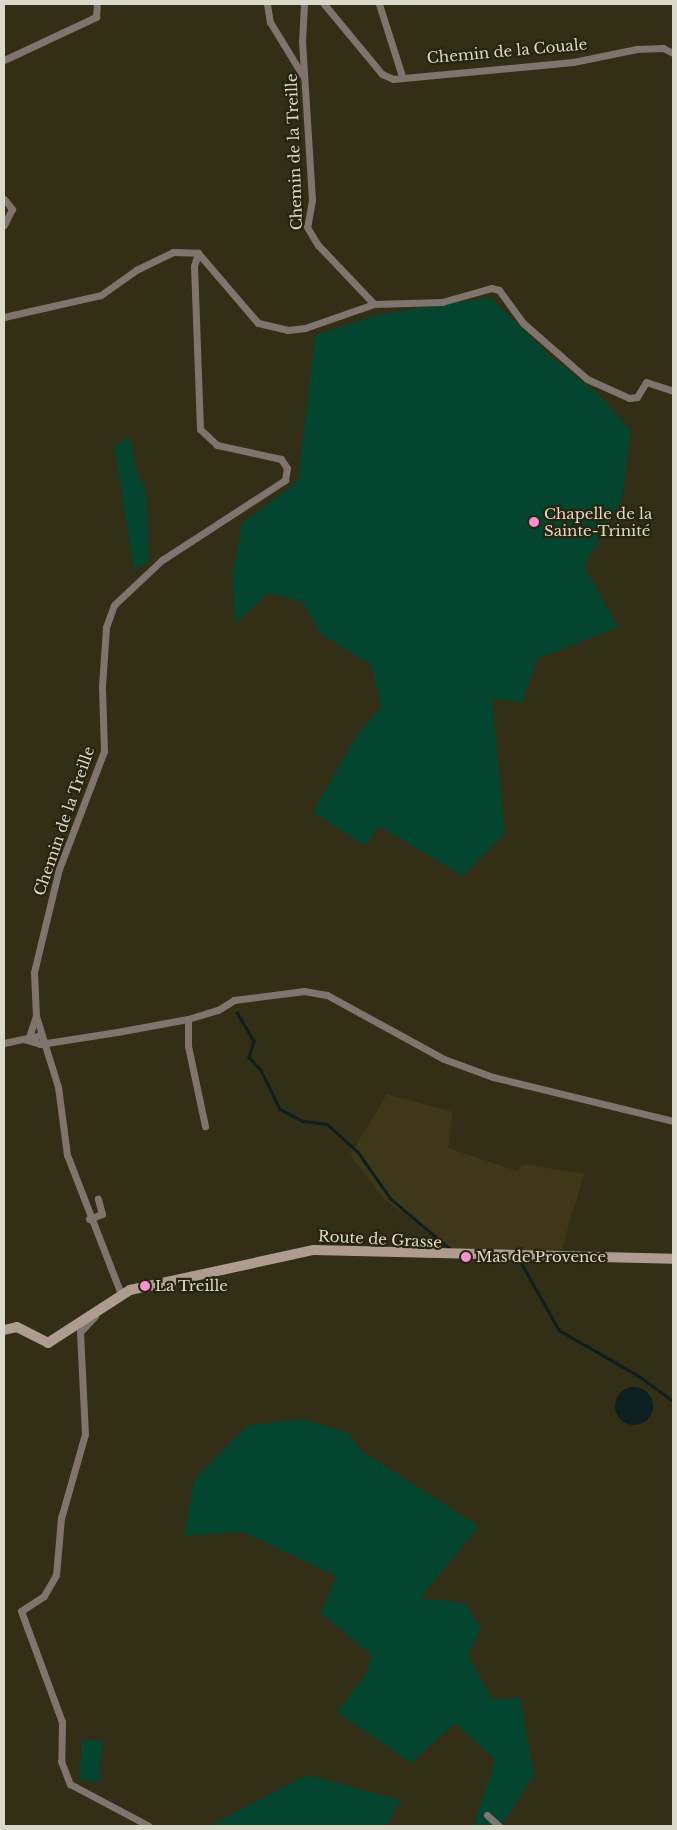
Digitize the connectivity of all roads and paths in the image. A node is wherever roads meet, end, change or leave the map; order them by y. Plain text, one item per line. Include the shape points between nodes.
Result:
1 (97, 4) edge
2 (267, 4) edge
3 (304, 4) edge
4 (324, 4) edge
5 (379, 4) edge
6 (673, 53) edge
7 (4, 60) edge
8 (402, 76) junction
9 (304, 77) junction
10 (4, 199) edge
11 (4, 225) edge
12 (198, 253) junction
13 (374, 304) junction
14 (4, 317) edge
15 (673, 392) edge
16 (36, 1016) junction
17 (188, 1019) junction
18 (41, 1035) junction
19 (26, 1038) junction
20 (4, 1043) edge
21 (45, 1044) junction
22 (673, 1121) edge
23 (205, 1126) dead end
24 (98, 1199) dead end
25 (89, 1220) junction
26 (673, 1259) edge
27 (121, 1294) junction
28 (97, 1311) junction
29 (4, 1330) edge
30 (487, 1815) dead end
31 (149, 1826) edge
32 (499, 1826) edge

1 - 7 street via 96,17
2 - 9 street via 270,22
3 - 9 street, Chemin de la Treille
4 - 8 street via 382,74 393,79
5 - 8 street
6 - 8 street, Chemin de la Couale via 663,48 637,49 574,62
9 - 13 street, Chemin de la Treille via 312,200 307,227 318,246
10 - 11 street via 12,209
12 - 13 street via 258,323 288,330 306,328
12 - 14 street via 173,252 136,270 100,295
12 - 16 street, Chemin de la Treille via 194,266 200,429 217,445 281,459 286,477 275,490 162,560 112,610 102,686 104,751 74,826 43,930 34,972
13 - 15 street via 442,302 491,288 498,290 523,323 587,379 628,398 637,397 646,382
16 - 18 street, Chemin de la Treille
16 - 19 street
17 - 21 street
17 - 22 street via 218,1010 234,1000 304,991 327,995 444,1059 493,1077
17 - 23 street via 188,1046
18 - 19 street
18 - 21 street, Chemin de la Treille
19 - 20 street
19 - 21 street
21 - 25 street, Chemin de la Treille via 58,1086 67,1155
24 - 25 street via 102,1214
25 - 27 street, Chemin de la Treille
26 - 27 street, Route de Grasse via 314,1250
27 - 28 street
28 - 29 street via 48,1343 17,1327
28 - 31 street via 80,1332 85,1434 62,1518 56,1575 44,1596 21,1611 62,1722 61,1762 70,1784
30 - 32 street

